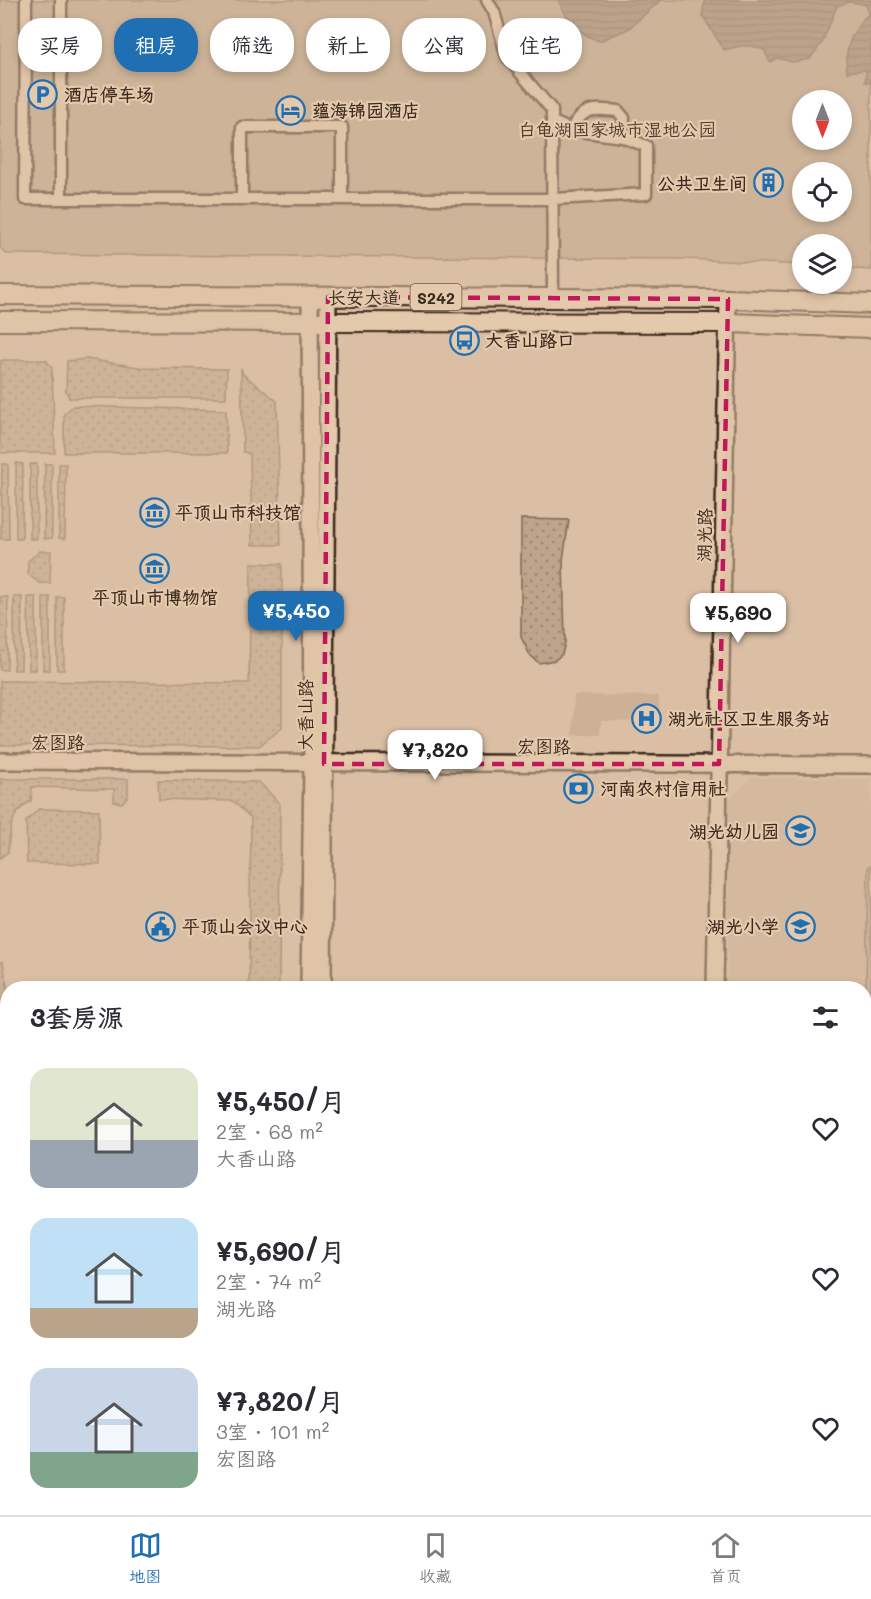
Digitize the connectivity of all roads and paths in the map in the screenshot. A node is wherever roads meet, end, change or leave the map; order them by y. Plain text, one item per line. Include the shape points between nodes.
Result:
1 (26, 0) edge
2 (61, 0) edge
3 (487, 0) edge
4 (553, 122) junction
5 (571, 130) junction
6 (623, 136) junction
7 (242, 197) junction
8 (342, 197) junction
9 (61, 199) junction
10 (553, 199) junction
11 (0, 295) edge
12 (310, 297) junction
13 (328, 297) junction
14 (553, 298) junction
15 (728, 299) junction
16 (871, 304) edge
17 (0, 321) edge
18 (310, 323) junction
19 (328, 323) junction
20 (728, 323) junction
21 (871, 328) edge
22 (0, 761) edge
23 (318, 764) junction
24 (719, 764) junction
25 (871, 765) edge
26 (309, 981) edge
27 (323, 981) edge
28 (715, 981) edge

1 - 9 street via 25,199
2 - 9 street
3 - 4 street via 507,57 546,101
4 - 5 street
4 - 10 street
5 - 6 street
5 - 6 street via 585,111 618,111 624,118
6 - 10 street via 646,146 646,194
7 - 8 street
7 - 8 street via 242,127 342,127
7 - 9 street
8 - 10 street
10 - 14 street
11 - 12 main road, 长安大道 / S242
12 - 13 main road, 长安大道 / S242
12 - 18 street, 大香山路
13 - 14 main road, 长安大道 / S242
13 - 19 street, 大香山路
14 - 15 main road, 长安大道 / S242
15 - 16 main road, 长安大道 / S242
15 - 20 street, 湖光路
17 - 18 main road, 长安大道 / S242
18 - 19 main road, 长安大道 / S242
18 - 23 street, 大香山路
19 - 20 main road, 长安大道 / S242
19 - 23 street, 大香山路
20 - 21 main road, 长安大道 / S242
20 - 24 street, 湖光路
22 - 23 street, 宏图路
23 - 24 street, 宏图路
23 - 26 street, 大香山路
23 - 27 street, 大香山路
24 - 25 street, 宏图路
24 - 28 street, 湖光路

